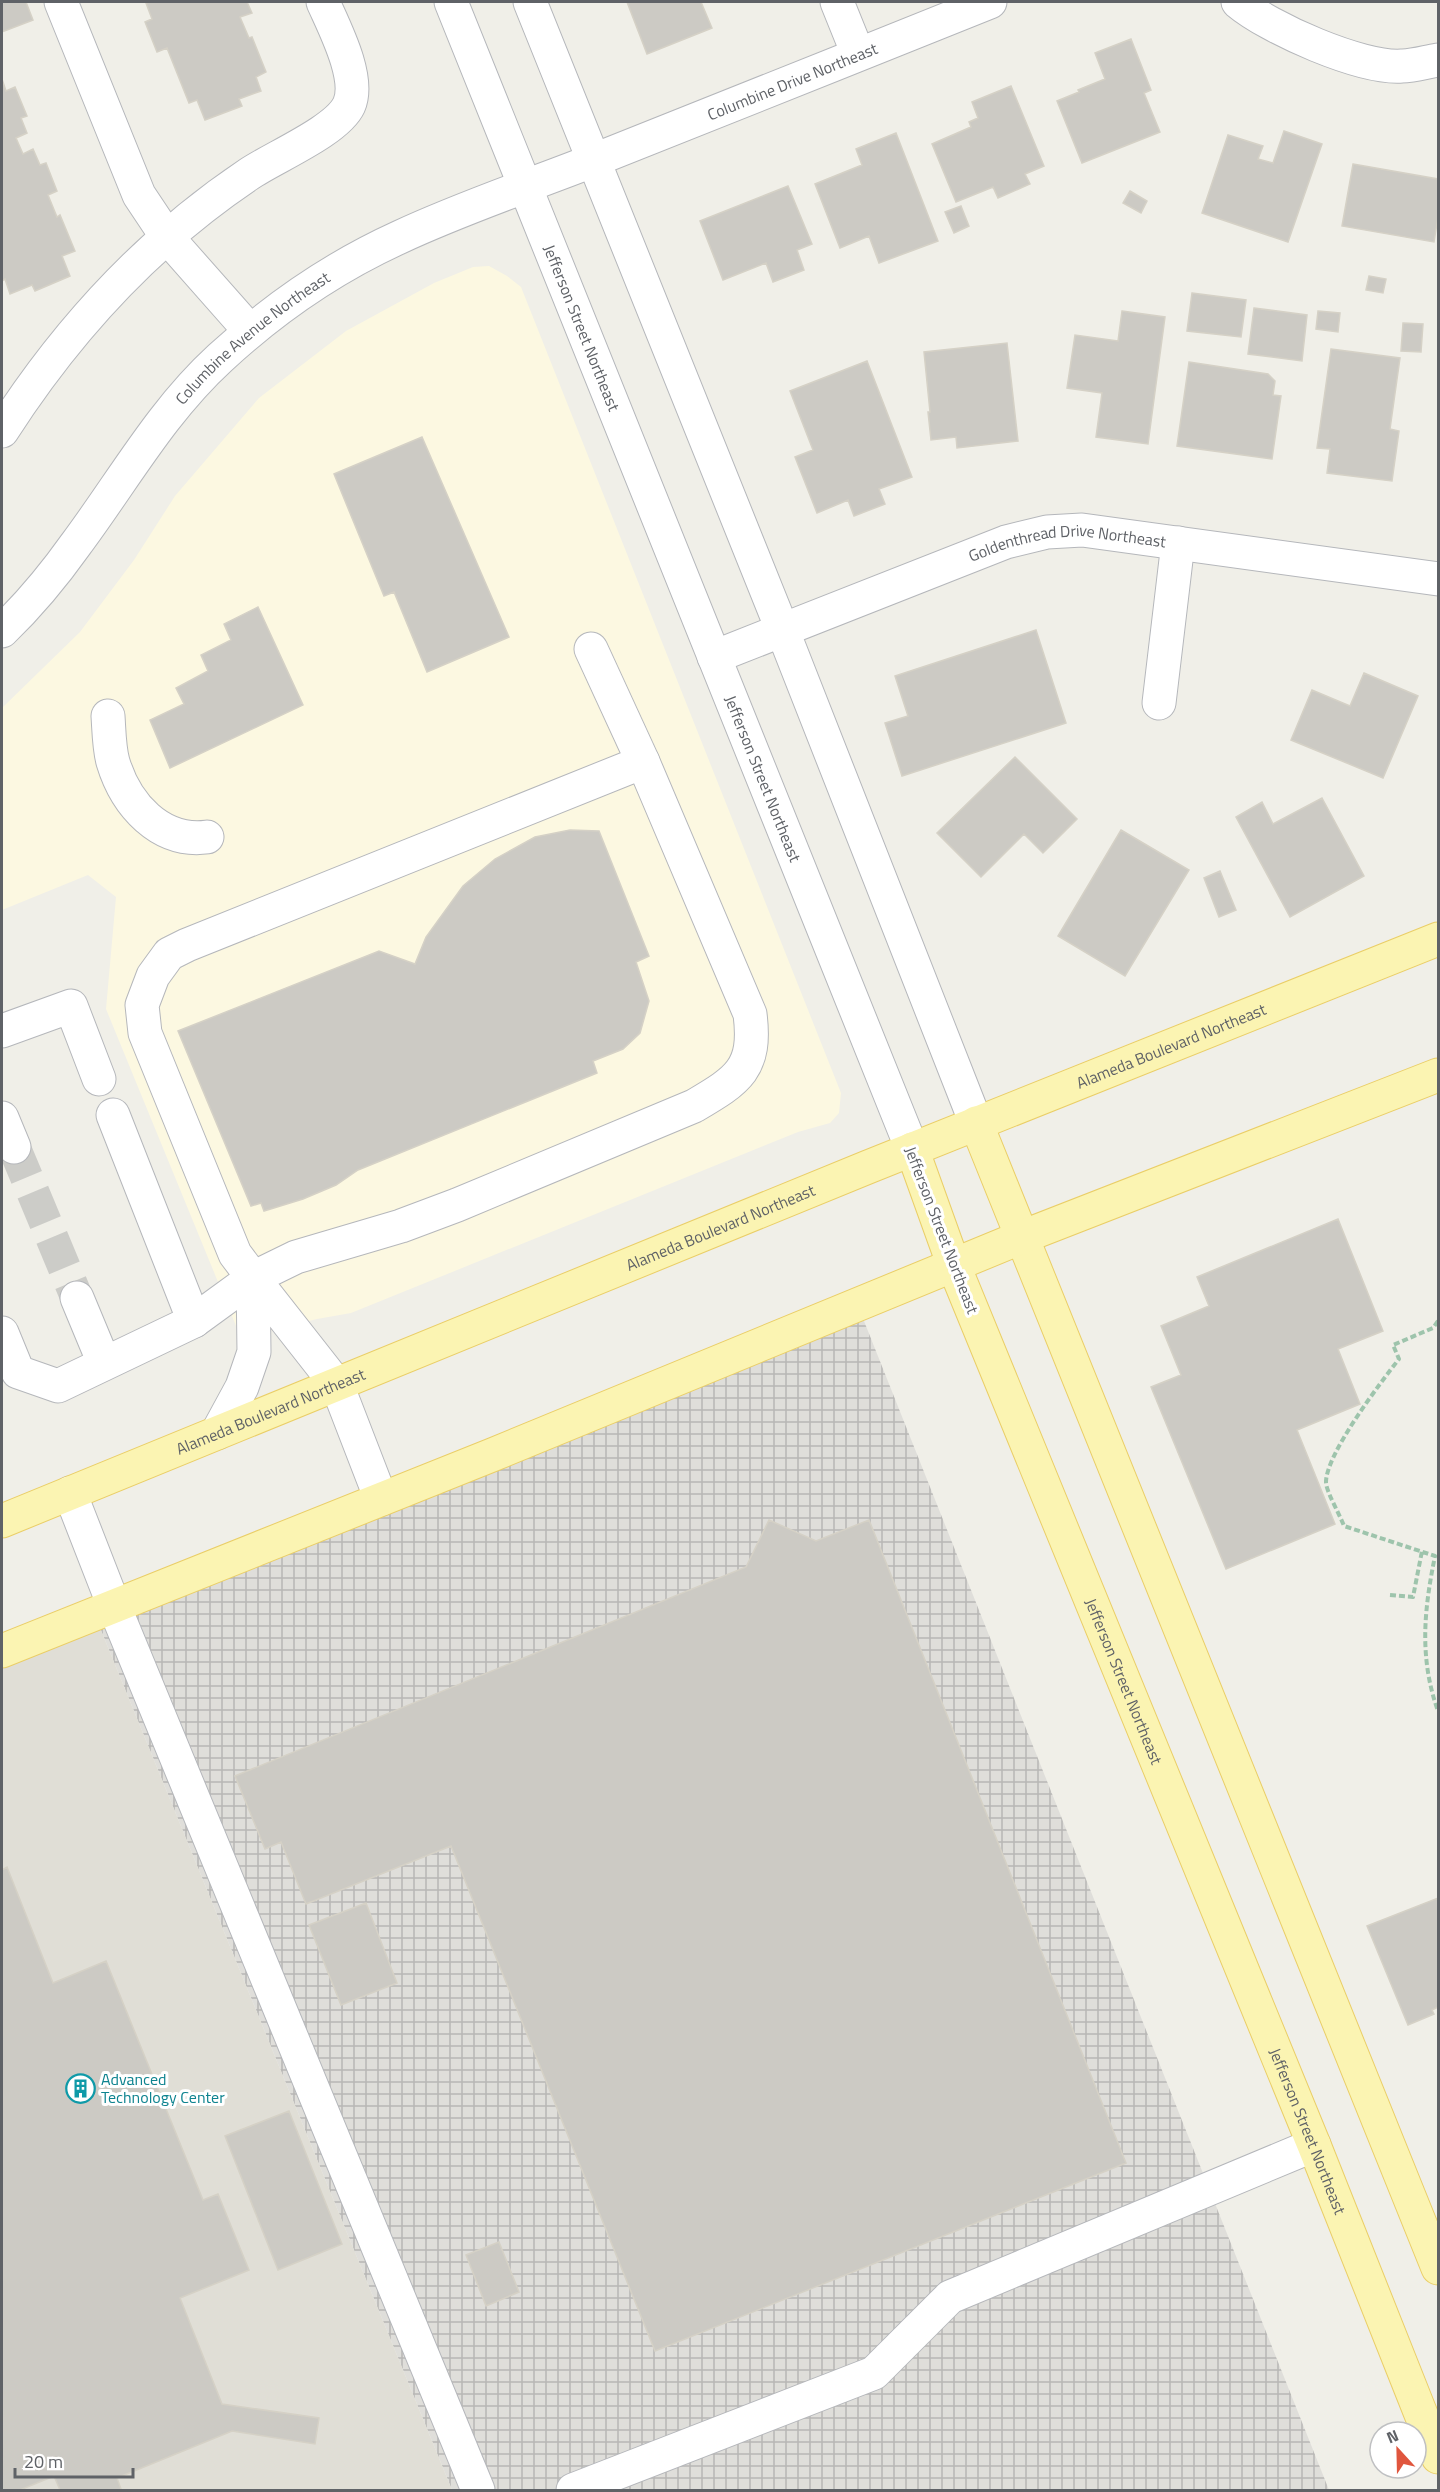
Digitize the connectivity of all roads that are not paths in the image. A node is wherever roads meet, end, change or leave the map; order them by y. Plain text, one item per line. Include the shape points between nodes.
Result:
1 (61, 2) edge
2 (323, 2) edge
3 (452, 2) edge
4 (530, 2) edge
5 (837, 2) edge
6 (990, 2) edge
7 (1238, 2) edge
8 (858, 54) junction
9 (1438, 60) edge
10 (594, 160) junction
11 (525, 185) junction
12 (167, 237) junction
13 (250, 331) junction
14 (2, 431) edge
15 (1178, 543) junction
16 (1438, 579) edge
17 (782, 629) junction
18 (2, 632) edge
19 (591, 649) dead end
20 (714, 657) junction
21 (1159, 703) dead end
22 (108, 716) dead end
23 (643, 762) junction
24 (207, 837) dead end
25 (1438, 939) edge
26 (2, 1031) edge
27 (1438, 1075) edge
28 (99, 1078) dead end
29 (113, 1115) dead end
30 (2, 1118) edge
31 (976, 1123) junction
32 (14, 1147) tunnel mouth
33 (912, 1149) junction
34 (1023, 1237) junction
35 (954, 1266) junction
36 (253, 1278) junction
37 (77, 1298) tunnel mouth
38 (194, 1321) junction
39 (2, 1333) edge
40 (104, 1363) junction
41 (337, 1384) junction
42 (217, 1433) junction
43 (70, 1493) junction
44 (381, 1499) junction
45 (2, 1521) edge
46 (114, 1606) junction
47 (2, 1651) edge
48 (1314, 2145) junction
49 (1438, 2268) edge
50 (1438, 2457) edge
51 (478, 2490) edge
52 (573, 2490) edge

1 - 12 street via 139,195
2 - 12 street via 347,62 352,84 350,105 327,129 230,187
3 - 11 street, Jefferson Street Northeast
4 - 10 street
5 - 8 street
6 - 8 street, Columbine Drive Northeast
7 - 9 street via 1280,28 1364,60 1400,67
8 - 10 street, Columbine Drive Northeast
10 - 11 street, Columbine Avenue Northeast
10 - 17 street
11 - 13 street, Columbine Avenue Northeast via 399,237 359,258
11 - 20 street, Jefferson Street Northeast
12 - 13 street
12 - 14 street via 88,316 35,380
13 - 18 street, Columbine Avenue Northeast via 218,360 156,429 76,544
15 - 16 street, Goldenthread Drive Northeast
15 - 17 street, Goldenthread Drive Northeast via 1082,530 1027,536
15 - 21 street
17 - 20 street, Goldenthread Drive Northeast
17 - 31 street
19 - 23 street
20 - 33 street, Jefferson Street Northeast
22 - 24 street via 112,761 134,804 169,833 190,839
23 - 36 street via 169,954 153,976 142,1005 145,1033 235,1254
23 - 36 street via 750,1014 751,1055 741,1070 724,1089 694,1106 457,1205 296,1257
25 - 31 main road, Alameda Boulevard Northeast
26 - 28 street via 71,1006
27 - 34 main road
29 - 38 street
30 - 32 street
31 - 33 main road, Alameda Boulevard Northeast
31 - 34 main road
33 - 35 main road, Jefferson Street Northeast
33 - 41 main road, Alameda Boulevard Northeast
34 - 35 main road
34 - 49 main road
35 - 44 main road
35 - 48 main road, Jefferson Street Northeast
36 - 38 street
36 - 41 street
36 - 42 street via 254,1352 243,1387
37 - 40 street
38 - 40 street
39 - 40 street via 18,1372 58,1386
41 - 42 main road, Alameda Boulevard Northeast
41 - 44 street
42 - 43 main road, Alameda Boulevard Northeast
43 - 45 main road, Alameda Boulevard Northeast
43 - 46 street
44 - 46 main road
46 - 47 main road
46 - 51 street
48 - 50 main road, Jefferson Street Northeast
48 - 52 street via 950,2297 874,2373

